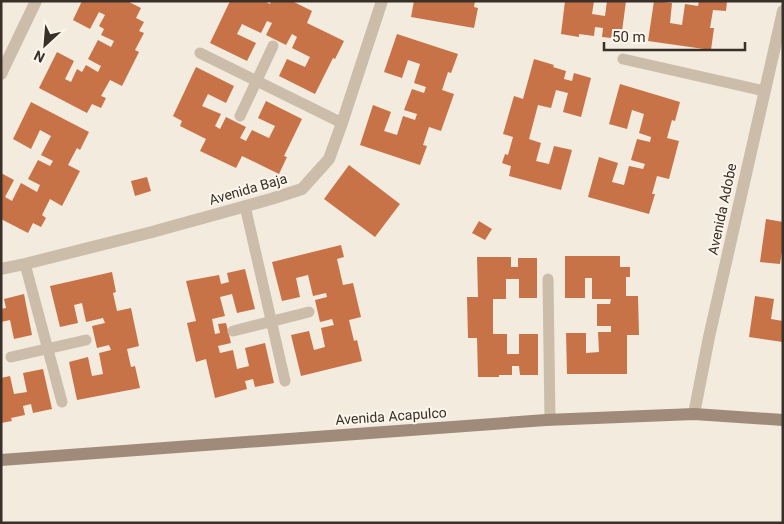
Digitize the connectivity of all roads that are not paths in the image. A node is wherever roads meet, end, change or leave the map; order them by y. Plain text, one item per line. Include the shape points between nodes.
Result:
1 (36, 1) edge
2 (382, 1) edge
3 (783, 10) edge
4 (272, 46) dead end
5 (200, 53) dead end
6 (623, 59) dead end
7 (1, 74) edge
8 (256, 81) junction
9 (764, 91) junction
10 (240, 116) dead end
11 (342, 123) junction
12 (244, 206) junction
13 (25, 264) junction
14 (1, 269) edge
15 (548, 279) dead end
16 (309, 312) dead end
17 (271, 322) junction
18 (233, 331) dead end
19 (86, 340) dead end
20 (48, 348) junction
21 (12, 357) dead end
22 (285, 381) dead end
23 (62, 402) dead end
24 (694, 414) junction
25 (550, 420) junction
26 (783, 420) edge
27 (1, 460) edge

1 - 7 street
2 - 11 street, Avenida Baja
3 - 9 street, Avenida Adobe
4 - 8 lane
5 - 8 lane
6 - 9 lane
8 - 10 lane
8 - 11 lane
9 - 24 street, Avenida Adobe
11 - 12 street, Avenida Baja via 328,159 302,189
12 - 13 street, Avenida Baja
12 - 17 lane
13 - 14 street, Avenida Baja
13 - 20 lane
15 - 25 lane
16 - 17 lane
17 - 18 lane
17 - 22 lane
19 - 20 lane
20 - 21 lane
20 - 23 lane
24 - 25 street, Avenida Acapulco
24 - 26 street, Avenida Acapulco
25 - 27 street, Avenida Acapulco

